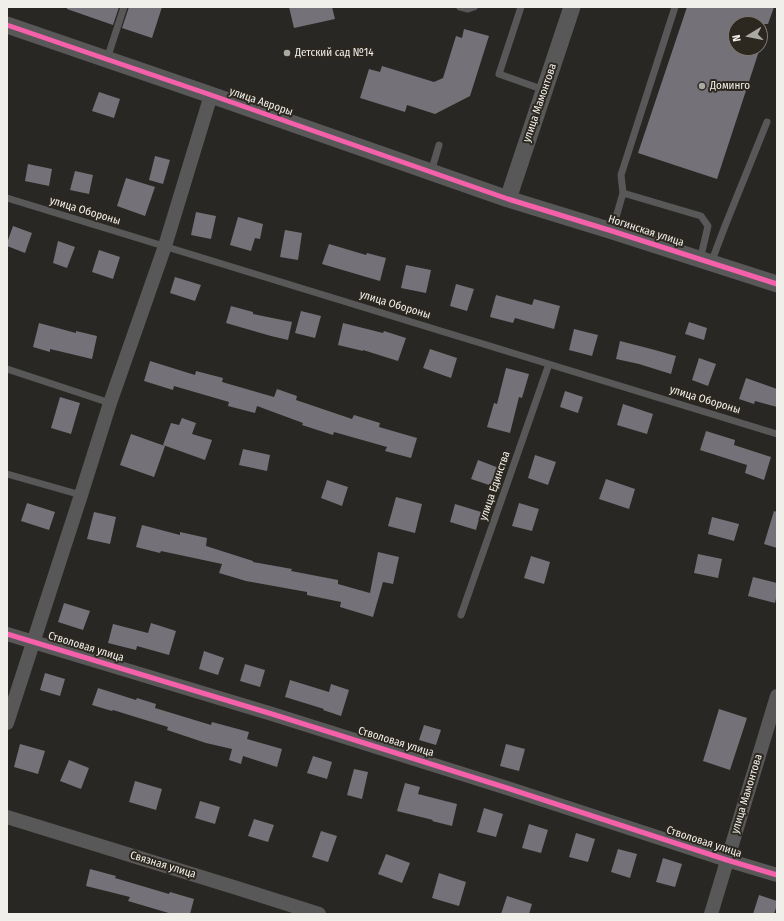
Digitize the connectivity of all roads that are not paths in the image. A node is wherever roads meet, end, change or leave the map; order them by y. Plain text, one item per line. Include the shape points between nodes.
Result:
1 (124, 7) edge
2 (460, 7) edge
3 (474, 7) edge
4 (521, 7) edge
5 (572, 7) edge
6 (675, 7) edge
7 (7, 25) edge
8 (107, 59) junction
9 (544, 90) junction
10 (211, 95) junction
11 (767, 122) dead end
12 (439, 146) dead end
13 (431, 172) junction
14 (623, 193) junction
15 (7, 198) edge
16 (508, 199) junction
17 (612, 231) junction
18 (164, 246) junction
19 (705, 261) junction
20 (777, 284) edge
21 (549, 364) junction
22 (7, 369) edge
23 (110, 403) junction
24 (777, 434) edge
25 (7, 474) edge
26 (81, 495) junction
27 (461, 615) dead end
28 (7, 634) edge
29 (33, 641) junction
30 (777, 696) edge
31 (7, 723) edge
32 (7, 817) edge
33 (727, 860) junction
34 (777, 875) edge
35 (319, 914) edge
36 (711, 914) edge

1 - 8 lane
2 - 3 lane
4 - 9 lane via 500,74
5 - 9 street, улица Мамонтова
6 - 14 lane via 621,175
7 - 8 street, улица Авроры
8 - 10 street, улица Авроры
9 - 16 street, улица Мамонтова
10 - 13 street, улица Авроры
10 - 18 street
11 - 19 lane via 725,226
12 - 13 lane
13 - 16 street, улица Авроры
14 - 17 lane
14 - 19 lane via 701,216 708,226
15 - 18 lane, улица Обороны
16 - 17 street, Ногинская улица
17 - 19 street, Ногинская улица
18 - 21 lane, улица Обороны
18 - 23 street
19 - 20 street, Ногинская улица
21 - 24 lane, улица Обороны
21 - 27 lane, улица Единства
22 - 23 lane
23 - 26 street
25 - 26 lane
26 - 29 street
28 - 29 street, Стволовая улица
29 - 31 street
29 - 33 street, Стволовая улица via 499,785
30 - 33 street, улица Мамонтова
32 - 35 street, Связная улица
33 - 34 street, Стволовая улица
33 - 36 street, улица Мамонтова

